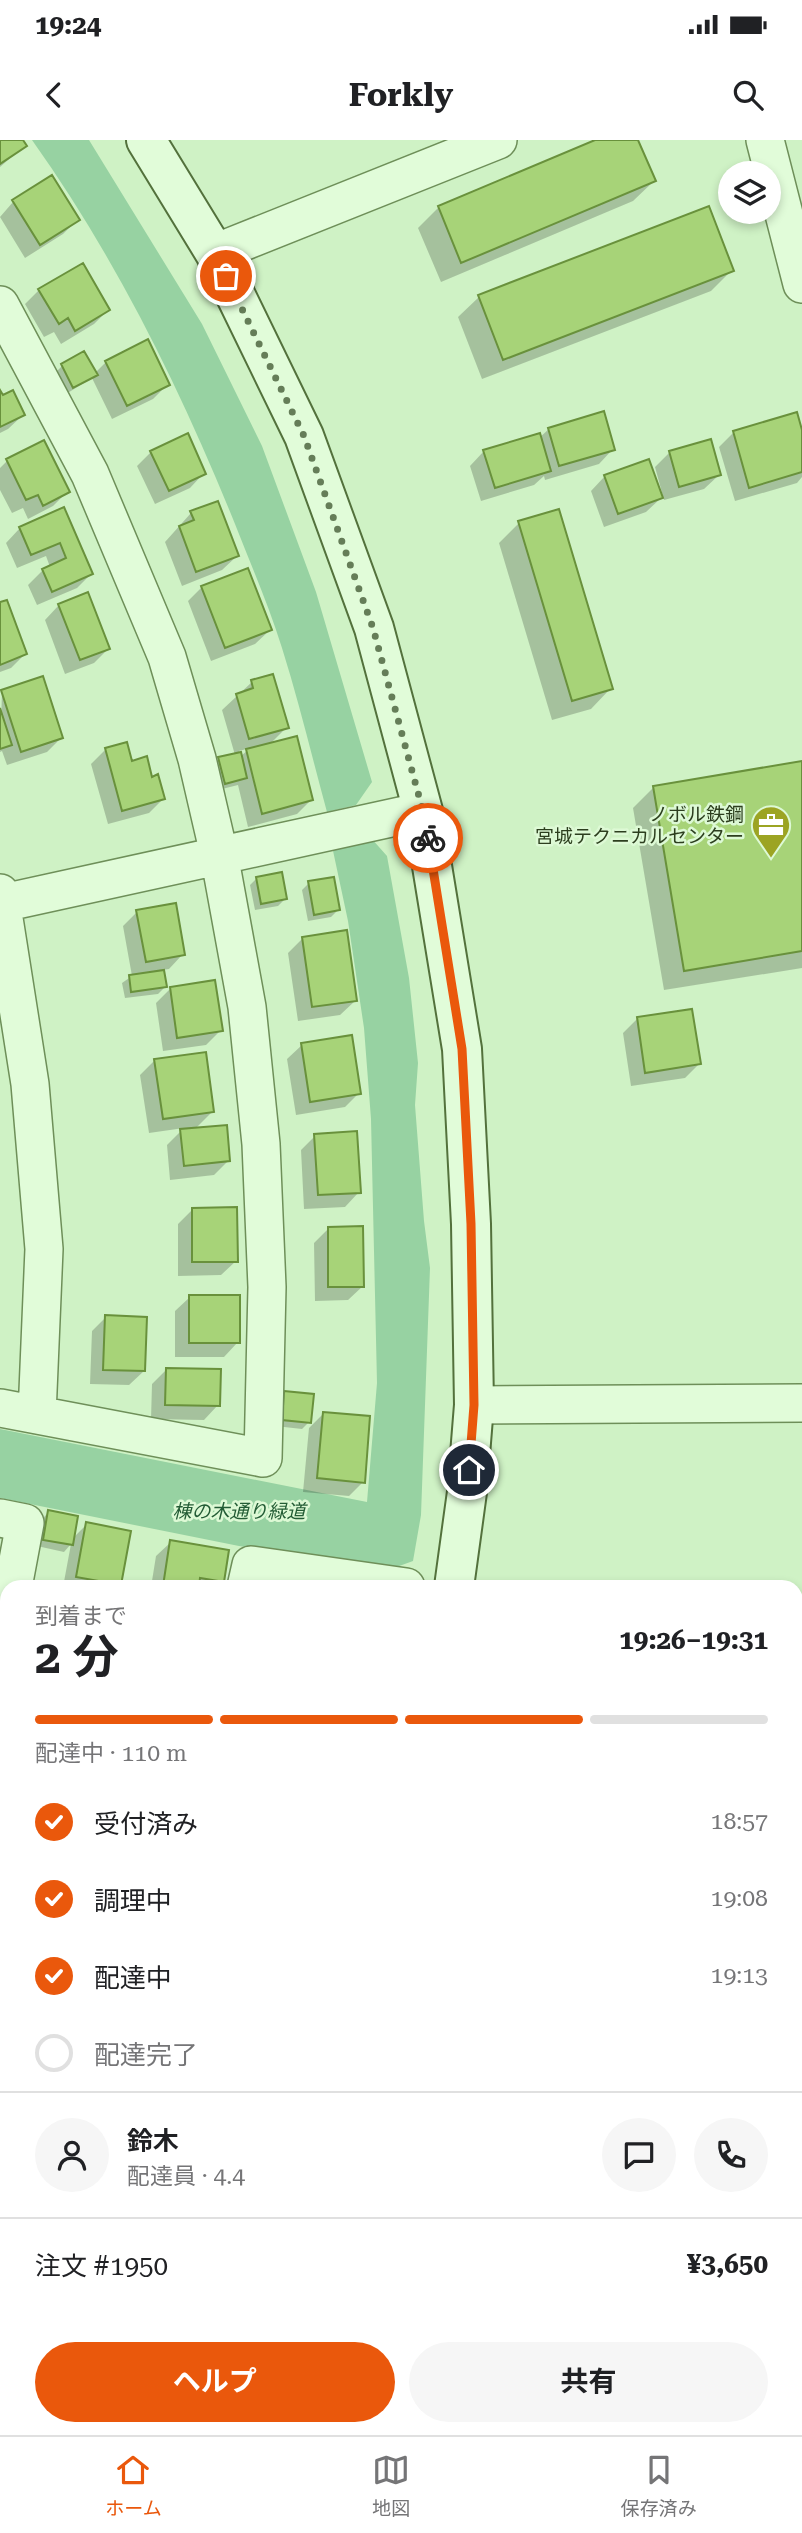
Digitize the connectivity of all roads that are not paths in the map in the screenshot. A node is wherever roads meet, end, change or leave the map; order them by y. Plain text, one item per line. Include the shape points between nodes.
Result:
1 (146, 140) edge
2 (498, 140) edge
3 (765, 140) edge
4 (215, 253) junction
5 (802, 284) edge
6 (0, 305) edge
7 (423, 811) junction
8 (219, 855) junction
9 (1, 898) edge
10 (802, 1403) edge
11 (474, 1405) junction
12 (0, 1408) edge
13 (37, 1415) junction
14 (0, 1518) edge
15 (14, 1580) edge
16 (248, 1580) edge
17 (357, 1580) edge
18 (455, 1580) edge

1 - 4 street
2 - 4 street
3 - 5 street
4 - 7 street via 304,436 373,628
6 - 8 street via 90,474 167,657
7 - 8 street
7 - 11 street via 462,1049
8 - 9 street
8 - 13 street via 247,1007 261,1144 267,1287 263,1458
9 - 13 street via 30,1084 44,1249
10 - 11 street
11 - 18 street
12 - 13 street
14 - 15 street via 26,1523
16 - 17 street via 251,1565

